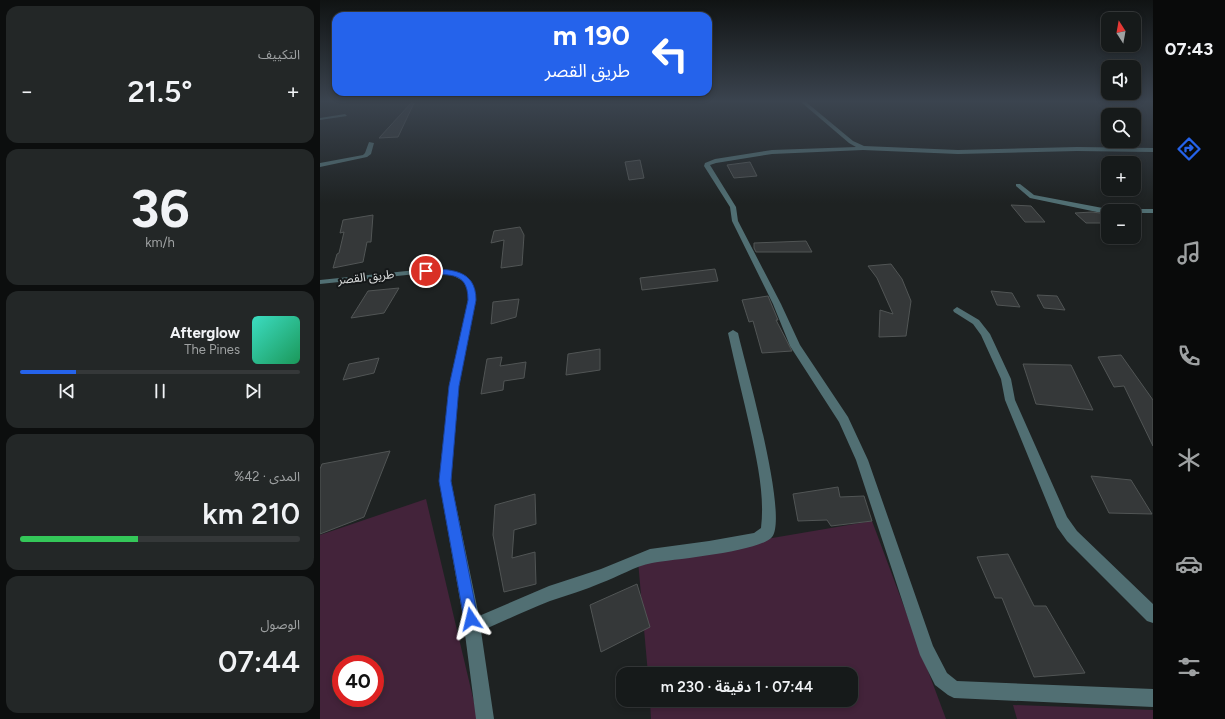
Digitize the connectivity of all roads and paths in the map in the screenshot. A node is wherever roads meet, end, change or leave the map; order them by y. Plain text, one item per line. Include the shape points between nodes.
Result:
1 (844, 136) edge
2 (371, 143) dead end
3 (863, 148) junction
4 (1153, 150) edge
5 (320, 165) edge
6 (1018, 185) dead end
7 (1101, 210) edge
8 (1141, 211) edge
9 (1153, 211) edge
10 (320, 282) edge
11 (957, 310) dead end
12 (733, 333) dead end
13 (1153, 615) edge
14 (472, 627) junction
15 (1153, 698) edge
16 (485, 719) edge

1 - 3 street
2 - 5 street via 365,156
3 - 4 street via 971,152 1077,148
3 - 15 street via 772,152 715,161 707,166 733,207 735,221 795,346 844,420 862,460 926,649 941,679 954,689
6 - 7 street via 1032,197
8 - 9 street
10 - 14 street, طريق القصر via 426,271 451,272 466,279 472,289 472,300 454,386 445,481
11 - 13 street via 976,322 985,334 1006,378 1010,400 1062,522 1072,536
12 - 14 street via 767,480 770,518 767,532 756,539 650,556 549,594
14 - 16 street, طريق القصر

